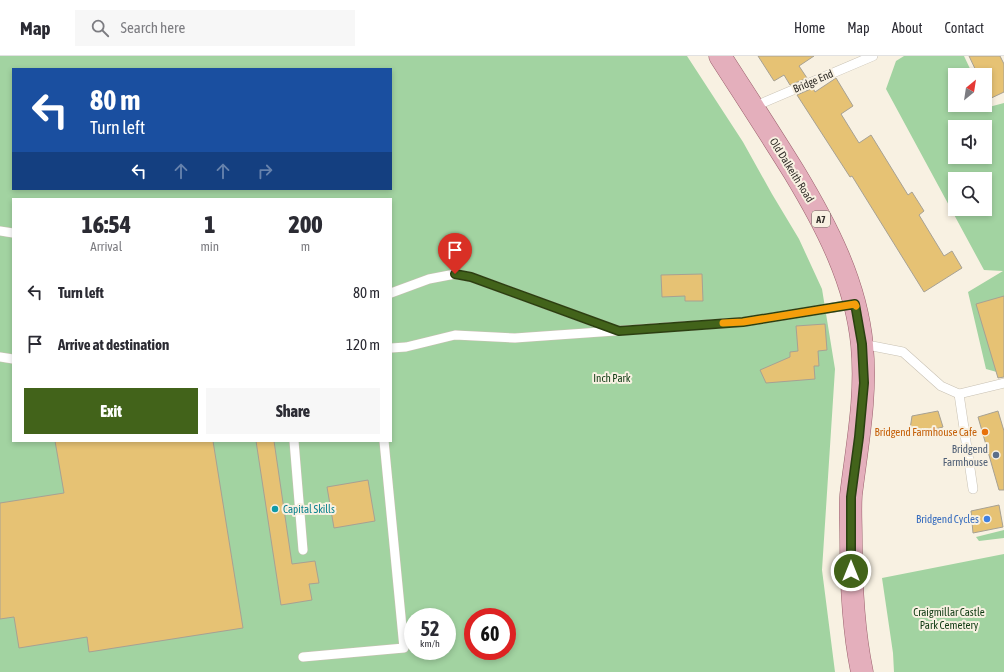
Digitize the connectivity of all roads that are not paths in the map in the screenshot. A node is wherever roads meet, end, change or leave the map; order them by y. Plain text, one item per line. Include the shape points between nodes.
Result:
1 (720, 56) edge
2 (873, 56) edge
3 (753, 106) junction
4 (0, 231) edge
5 (12, 233) edge
6 (392, 292) edge
7 (855, 304) junction
8 (619, 331) junction
9 (862, 344) junction
10 (392, 348) edge
11 (0, 357) edge
12 (12, 359) edge
13 (1004, 383) edge
14 (959, 394) junction
15 (294, 442) edge
16 (384, 442) edge
17 (973, 489) dead end
18 (303, 550) dead end
19 (303, 657) dead end
20 (862, 672) edge

1 - 3 main road, Old Dalkeith Road / A7
2 - 3 lane, Bridge End
3 - 7 main road, Old Dalkeith Road / A7 via 816,208 841,259
4 - 5 lane
6 - 8 lane via 455,274 471,277
7 - 8 lane via 743,322
7 - 9 main road, Old Dalkeith Road / A7
8 - 10 lane via 515,338 454,335
9 - 14 lane via 903,352 941,386
9 - 20 main road, Old Dalkeith Road / A7 via 864,383 851,497 851,571
11 - 12 lane
13 - 14 lane
14 - 17 lane
15 - 18 lane
16 - 19 lane via 404,648

